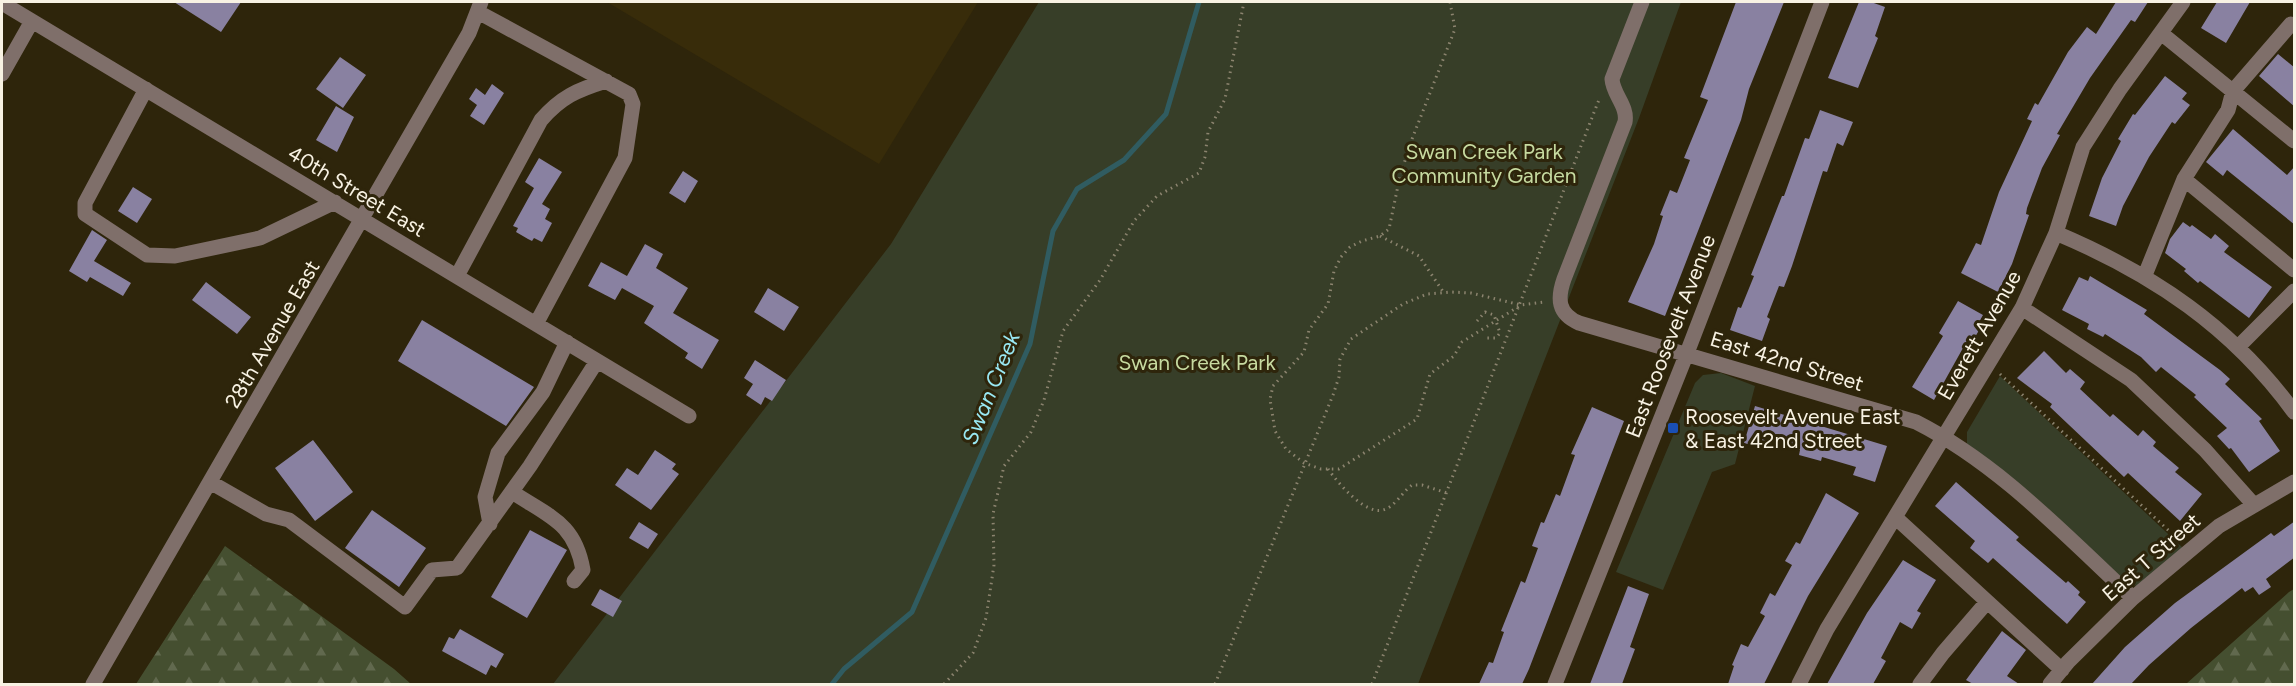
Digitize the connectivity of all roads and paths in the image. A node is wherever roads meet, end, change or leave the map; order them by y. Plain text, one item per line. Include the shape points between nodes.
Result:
1 (1244, 2) edge
2 (1450, 2) edge
3 (1642, 2) edge
4 (1822, 2) edge
5 (2183, 2) edge
6 (7, 4) edge
7 (480, 7) edge
8 (32, 21) junction
9 (2295, 25) edge
10 (2161, 33) junction
11 (2, 74) edge
12 (1613, 75) junction
13 (606, 81) junction
14 (146, 89) junction
15 (2233, 91) junction
16 (2295, 141) edge
17 (2184, 179) junction
18 (335, 202) junction
19 (362, 219) junction
20 (2056, 233) junction
21 (1380, 237) junction
22 (2295, 270) edge
23 (457, 276) junction
24 (2145, 276) junction
25 (2295, 291) edge
26 (1444, 293) junction
27 (1559, 301) junction
28 (1521, 305) junction
29 (2022, 308) junction
30 (1497, 320) junction
31 (1477, 321) dead end
32 (536, 324) junction
33 (1487, 338) dead end
34 (567, 342) junction
35 (2238, 348) junction
36 (1687, 353) junction
37 (597, 361) junction
38 (1989, 363) junction
39 (2295, 412) edge
40 (689, 416) dead end
41 (1944, 436) junction
42 (1304, 464) junction
43 (1328, 470) junction
44 (210, 482) junction
45 (2295, 482) edge
46 (512, 492) junction
47 (1447, 492) junction
48 (2254, 505) junction
49 (1895, 517) junction
50 (490, 524) junction
51 (2190, 550) junction
52 (574, 581) dead end
53 (2133, 598) junction
54 (1987, 602) junction
55 (2061, 670) junction
56 (93, 684) edge
57 (944, 684) edge
58 (1215, 684) edge
59 (1372, 684) edge
60 (1555, 684) edge
61 (1799, 684) edge
62 (1920, 684) edge
63 (2050, 684) edge

1 - 57 path via 1225,99 1208,132 1205,157 1198,173 1157,196 1134,221 1100,280 1063,331 1031,432 1004,466 993,513 994,565 986,618 973,653
2 - 21 path via 1455,29 1412,138 1389,229
3 - 12 street
4 - 36 street, East Roosevelt Avenue
5 - 10 street, Everett Avenue
6 - 8 street, 40th Street East
7 - 13 street
7 - 19 street, 28th Avenue East
8 - 11 street
8 - 14 street, 40th Street East
9 - 15 street via 2291,24
10 - 15 street
10 - 20 street, Everett Avenue via 2083,147
12 - 27 street via 1625,122
12 - 28 path via 1600,95
13 - 23 street via 557,102 541,120
13 - 32 street via 629,94 633,104 625,158
14 - 18 street, 40th Street East
14 - 18 street via 85,203 85,214 124,242 147,255 175,256 239,244 282,229
15 - 16 street
15 - 17 street via 2229,110
17 - 22 street
17 - 24 street
18 - 19 street, 40th Street East
19 - 23 street, 40th Street East
19 - 44 street, 28th Avenue East
20 - 24 street via 2123,262
20 - 29 street, Everett Avenue
21 - 26 path via 1419,256
21 - 42 path via 1350,247 1341,257 1334,271 1328,304 1310,330 1304,352 1273,386 1270,414 1275,431 1286,449
23 - 32 street, 40th Street East
24 - 35 street via 2205,318
25 - 35 street
26 - 28 path via 1471,293
26 - 42 path via 1427,294 1403,304 1351,339 1340,359 1339,377
27 - 28 path
27 - 36 street, East 42nd Street via 1563,312 1579,323
28 - 30 path
28 - 47 path
29 - 38 street, Everett Avenue
29 - 48 street via 2131,380 2205,450
30 - 31 path via 1488,311
30 - 33 path via 1500,333 1496,338
30 - 43 path via 1462,342 1454,356 1430,374 1417,419 1339,469
32 - 34 street, 40th Street East
34 - 37 street, 40th Street East
34 - 50 street via 543,392 498,453 485,497
35 - 39 street via 2271,380
36 - 41 street, East 42nd Street via 1916,422
36 - 60 street, East Roosevelt Avenue
37 - 40 street, 40th Street East
37 - 46 street
38 - 41 street, Everett Avenue
38 - 51 path
41 - 49 street, Everett Avenue
41 - 53 street, East 42nd Street via 2010,485
42 - 43 path
42 - 58 path
43 - 47 path via 1345,490 1370,509 1382,510 1392,505 1412,485
44 - 50 street via 266,514 290,520 405,607 432,570 458,568
44 - 56 street, 28th Avenue East
45 - 48 street, East T Street
46 - 50 street
46 - 52 street via 567,529 579,548 584,570
47 - 59 path
48 - 51 street, East T Street via 2219,525
49 - 54 street
49 - 61 street, Everett Avenue via 1827,629
51 - 53 street, East T Street
53 - 55 street, East T Street
54 - 55 street
54 - 62 street
55 - 63 street, East T Street

